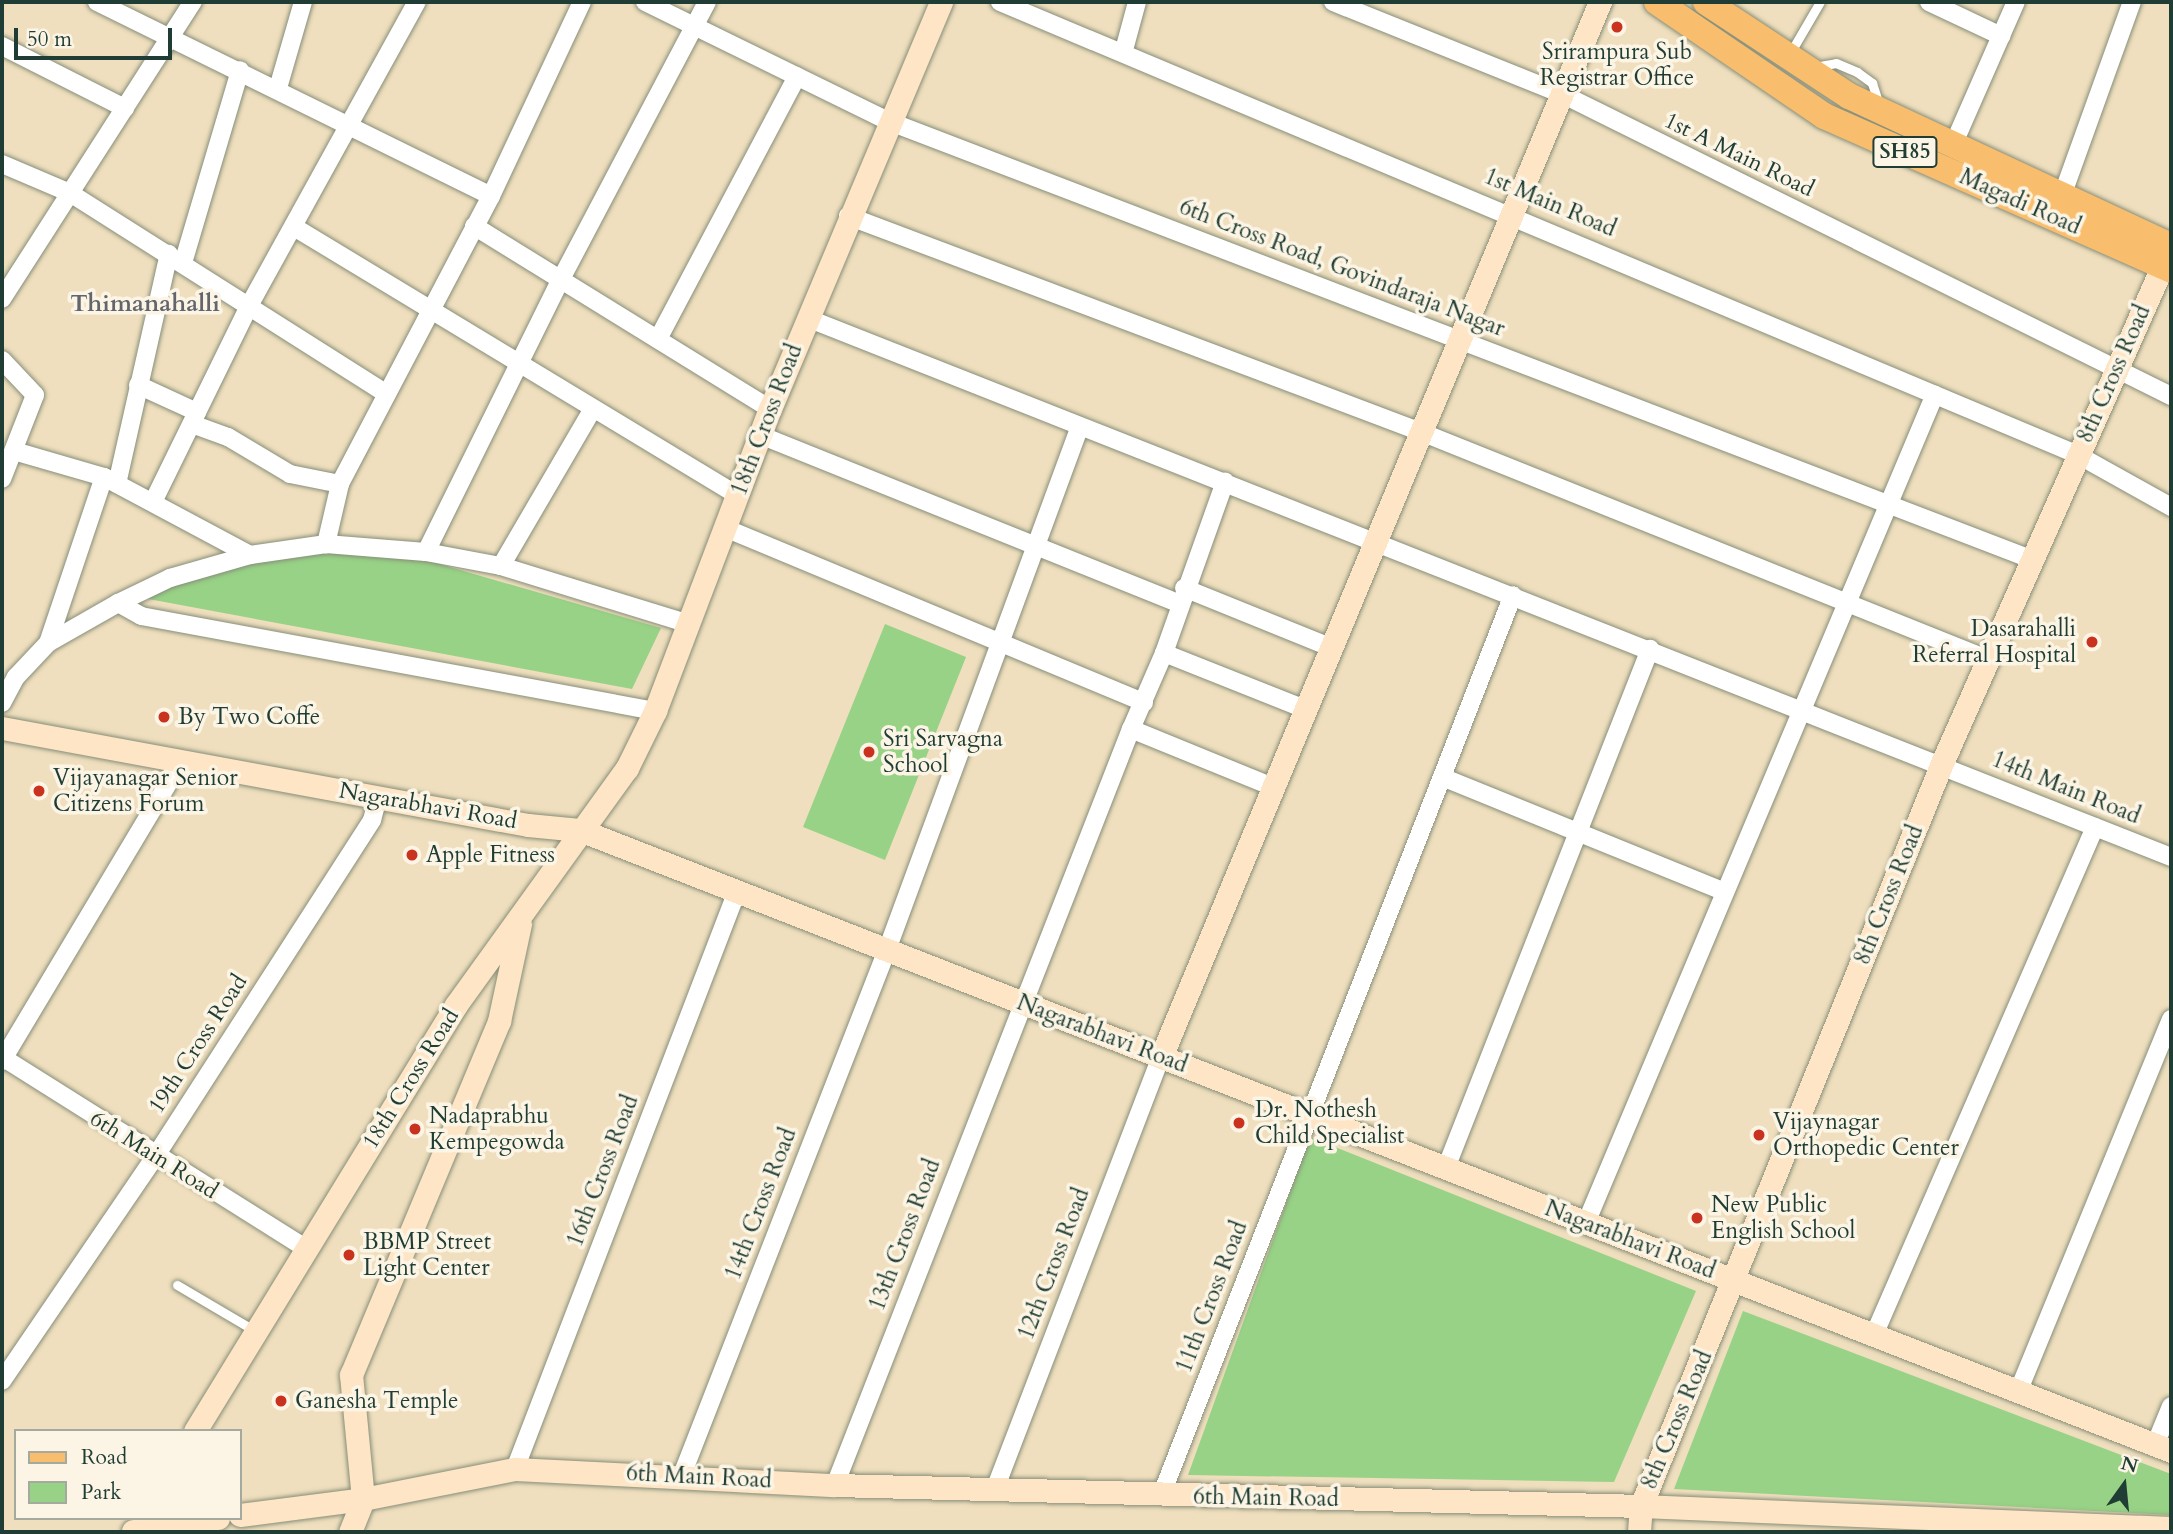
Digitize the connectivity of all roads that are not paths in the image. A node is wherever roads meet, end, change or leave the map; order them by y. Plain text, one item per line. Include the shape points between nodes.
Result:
1 (97, 2) edge
2 (193, 2) edge
3 (303, 2) edge
4 (417, 2) edge
5 (582, 2) edge
6 (645, 2) edge
7 (707, 2) edge
8 (941, 2) edge
9 (1000, 2) edge
10 (1137, 2) edge
11 (1333, 2) edge
12 (1600, 2) edge
13 (1657, 2) edge
14 (1706, 2) edge
15 (1820, 2) edge
16 (1929, 2) edge
17 (2016, 2) edge
18 (2132, 2) edge
19 (696, 27) junction
20 (171, 37) junction
21 (2001, 37) junction
22 (2, 46) edge
23 (1124, 50) junction
24 (1799, 63) junction
25 (240, 70) junction
26 (797, 77) junction
27 (278, 88) junction
28 (1562, 94) junction
29 (125, 108) junction
30 (888, 121) junction
31 (350, 123) junction
32 (1954, 144) junction
33 (2, 164) edge
34 (70, 193) junction
35 (491, 196) junction
36 (2062, 196) junction
37 (1512, 214) junction
38 (848, 216) junction
39 (474, 226) junction
40 (294, 227) junction
41 (2169, 255) edge
42 (176, 258) junction
43 (561, 279) junction
44 (3, 294) edge
45 (250, 304) junction
46 (430, 311) junction
47 (807, 318) junction
48 (657, 339) junction
49 (1459, 340) junction
50 (2, 360) edge
51 (518, 364) junction
52 (2116, 368) junction
53 (138, 385) junction
54 (387, 394) junction
55 (1935, 394) junction
56 (2171, 396) edge
57 (770, 409) junction
58 (592, 410) junction
59 (195, 418) junction
60 (1080, 426) junction
61 (1421, 432) junction
62 (760, 435) junction
63 (14, 451) junction
64 (2078, 455) junction
65 (2, 479) edge
66 (111, 481) junction
67 (1225, 482) junction
68 (340, 484) junction
69 (737, 495) junction
70 (153, 502) junction
71 (1888, 504) junction
72 (2171, 507) edge
73 (725, 528) junction
74 (1376, 541) junction
75 (327, 544) junction
76 (1038, 544) junction
77 (426, 552) junction
78 (250, 555) junction
79 (2031, 559) junction
80 (501, 566) junction
81 (1181, 595) junction
82 (1513, 595) junction
83 (1847, 602) junction
84 (118, 603) junction
85 (689, 624) junction
86 (48, 643) junction
87 (1001, 644) junction
88 (1330, 647) junction
89 (1650, 649) junction
90 (1164, 653) junction
91 (1987, 659) junction
92 (1144, 702) junction
93 (2, 704) edge
94 (1305, 709) junction
95 (1802, 709) junction
96 (654, 711) junction
97 (2, 728) edge
98 (1131, 729) junction
99 (176, 760) junction
100 (1942, 763) junction
101 (1442, 777) junction
102 (1273, 787) junction
103 (378, 797) junction
104 (2095, 827) junction
105 (580, 830) junction
106 (1578, 830) junction
107 (2171, 858) edge
108 (737, 891) junction
109 (1725, 892) junction
110 (522, 914) junction
111 (887, 950) junction
112 (1021, 1002) junction
113 (2171, 1019) edge
114 (1161, 1057) junction
115 (2, 1059) edge
116 (1308, 1115) junction
117 (155, 1157) junction
118 (1446, 1168) junction
119 (1586, 1223) junction
120 (307, 1249) junction
121 (1735, 1281) junction
122 (177, 1285) dead end
123 (257, 1332) junction
124 (1874, 1335) junction
125 (2, 1381) edge
126 (2018, 1392) junction
127 (2171, 1406) edge
128 (196, 1429) edge
129 (2163, 1448) edge
130 (515, 1469) junction
131 (682, 1475) junction
132 (835, 1485) junction
133 (995, 1489) junction
134 (1161, 1496) junction
135 (363, 1499) junction
136 (1641, 1506) junction
137 (242, 1515) edge
138 (206, 1520) edge
139 (2171, 1528) edge
140 (133, 1532) edge
141 (350, 1532) edge
142 (1639, 1532) edge

1 - 20 street
2 - 20 street
3 - 27 street
4 - 31 street
5 - 35 street
6 - 19 street, 6th Cross Road, Govindaraja Nagar
7 - 19 street
8 - 30 main road, 18th Cross Road
9 - 23 street, 1st Main Road
10 - 23 street
11 - 28 street, 1st A Main Road
12 - 28 main road
13 - 41 main road, Magadi Road / SH85 via 1824,116
14 - 24 main road, Magadi Road / SH85
15 - 24 lane
16 - 21 street
17 - 21 street
18 - 36 street
19 - 26 street, 6th Cross Road, Govindaraja Nagar
19 - 43 street
20 - 25 street
20 - 29 street
21 - 32 street
22 - 29 street
23 - 37 street, 1st Main Road
24 - 32 main road, Magadi Road / SH85 via 1879,110
25 - 27 street
25 - 42 street
26 - 30 street, 6th Cross Road, Govindaraja Nagar
26 - 48 street
27 - 31 street
28 - 37 main road
28 - 52 street, 1st A Main Road
29 - 34 street
30 - 38 main road, 18th Cross Road
30 - 49 street, 6th Cross Road, Govindaraja Nagar
31 - 35 street
31 - 40 street
32 - 36 main road, Magadi Road / SH85
33 - 34 street
34 - 42 street
34 - 44 street
35 - 39 street
36 - 41 main road, Magadi Road / SH85
37 - 49 main road
37 - 55 street, 1st Main Road
38 - 47 main road, 18th Cross Road
38 - 61 street
39 - 43 street
39 - 46 street
40 - 45 street
40 - 46 street
41 - 52 main road, 8th Cross Road
42 - 45 street
42 - 53 street
43 - 48 street
43 - 51 street
45 - 54 street
45 - 59 street
46 - 51 street
46 - 54 street
47 - 57 main road, 18th Cross Road
47 - 60 street, 14th Main Road
48 - 57 street
49 - 61 main road
49 - 71 street, 6th Cross Road, Govindaraja Nagar
50 - 63 street via 35,395
51 - 58 street
51 - 77 street
52 - 56 street, 1st A Main Road
52 - 64 main road, 8th Cross Road
53 - 59 street
53 - 66 street
54 - 68 street
55 - 64 street, 1st Main Road
55 - 71 street
57 - 62 main road, 18th Cross Road
58 - 69 street
58 - 80 street
59 - 68 street via 290,474
59 - 70 street
60 - 67 street, 14th Main Road
60 - 76 street, 14th Cross Road
61 - 74 main road
61 - 83 street
62 - 69 main road, 18th Cross Road
62 - 76 street
63 - 65 street
63 - 66 street
64 - 72 street
64 - 79 main road, 8th Cross Road
66 - 70 street
66 - 86 street
67 - 74 street, 14th Main Road
67 - 81 street, 13th Cross Road
68 - 75 street
69 - 73 main road, 18th Cross Road
70 - 78 street
71 - 79 street, 6th Cross Road, Govindaraja Nagar
71 - 83 street
73 - 85 main road, 18th Cross Road
73 - 87 street
74 - 82 street, 14th Main Road
74 - 88 main road
75 - 77 street
75 - 78 street
76 - 81 street
76 - 87 street, 14th Cross Road
77 - 80 street
78 - 84 street via 170,578
79 - 91 main road, 8th Cross Road
80 - 85 street
81 - 88 street
81 - 90 street, 13th Cross Road
82 - 89 street, 14th Main Road
82 - 101 street, 11th Cross Road
83 - 91 street
83 - 95 street
84 - 86 street
84 - 96 street via 141,616
85 - 96 main road, 18th Cross Road
86 - 93 street via 16,677
87 - 92 street
87 - 111 street, 14th Cross Road
88 - 94 main road
89 - 95 street, 14th Main Road
89 - 106 street
90 - 92 street, 13th Cross Road
90 - 94 street
91 - 100 main road, 8th Cross Road
92 - 98 street, 13th Cross Road
94 - 102 main road
95 - 100 street, 14th Main Road
95 - 109 street
96 - 105 main road, 18th Cross Road via 626,768
97 - 99 main road, Nagarabhavi Road
98 - 102 street
98 - 112 street, 13th Cross Road
99 - 103 main road, Nagarabhavi Road
99 - 115 street via 171,779
100 - 104 street, 14th Main Road
100 - 121 main road, 8th Cross Road
101 - 106 street
101 - 116 street, 11th Cross Road
102 - 114 main road
103 - 105 main road, Nagarabhavi Road
103 - 117 street, 19th Cross Road via 372,820
104 - 107 street, 14th Main Road
104 - 124 street
105 - 108 main road, Nagarabhavi Road
105 - 110 main road, 18th Cross Road
106 - 109 street
106 - 118 street
108 - 111 main road, Nagarabhavi Road
108 - 130 street, 16th Cross Road
109 - 119 street
110 - 120 main road, 18th Cross Road via 456,1005
110 - 135 main road via 499,1021 351,1375
111 - 112 main road, Nagarabhavi Road
111 - 131 street, 14th Cross Road
112 - 114 main road, Nagarabhavi Road
112 - 132 street, 13th Cross Road
113 - 126 street
114 - 116 main road, Nagarabhavi Road
114 - 133 street, 12th Cross Road
115 - 117 street, 6th Main Road
116 - 118 main road, Nagarabhavi Road
116 - 134 street, 11th Cross Road
117 - 120 street, 6th Main Road
117 - 125 street, 19th Cross Road
118 - 119 main road, Nagarabhavi Road
119 - 121 main road, Nagarabhavi Road
120 - 123 main road, 18th Cross Road
121 - 124 main road, Nagarabhavi Road
121 - 136 main road, 8th Cross Road
122 - 123 lane
123 - 128 main road, 18th Cross Road
124 - 126 main road, Nagarabhavi Road
126 - 129 main road, Nagarabhavi Road
127 - 129 street
130 - 131 main road, 6th Main Road
130 - 135 main road, 6th Main Road
131 - 132 main road, 6th Main Road
132 - 133 main road, 6th Main Road
133 - 134 main road, 6th Main Road
134 - 136 main road, 6th Main Road
135 - 137 main road, 6th Main Road
135 - 141 main road
136 - 139 main road, 6th Main Road
136 - 142 main road, 8th Cross Road
138 - 140 main road

